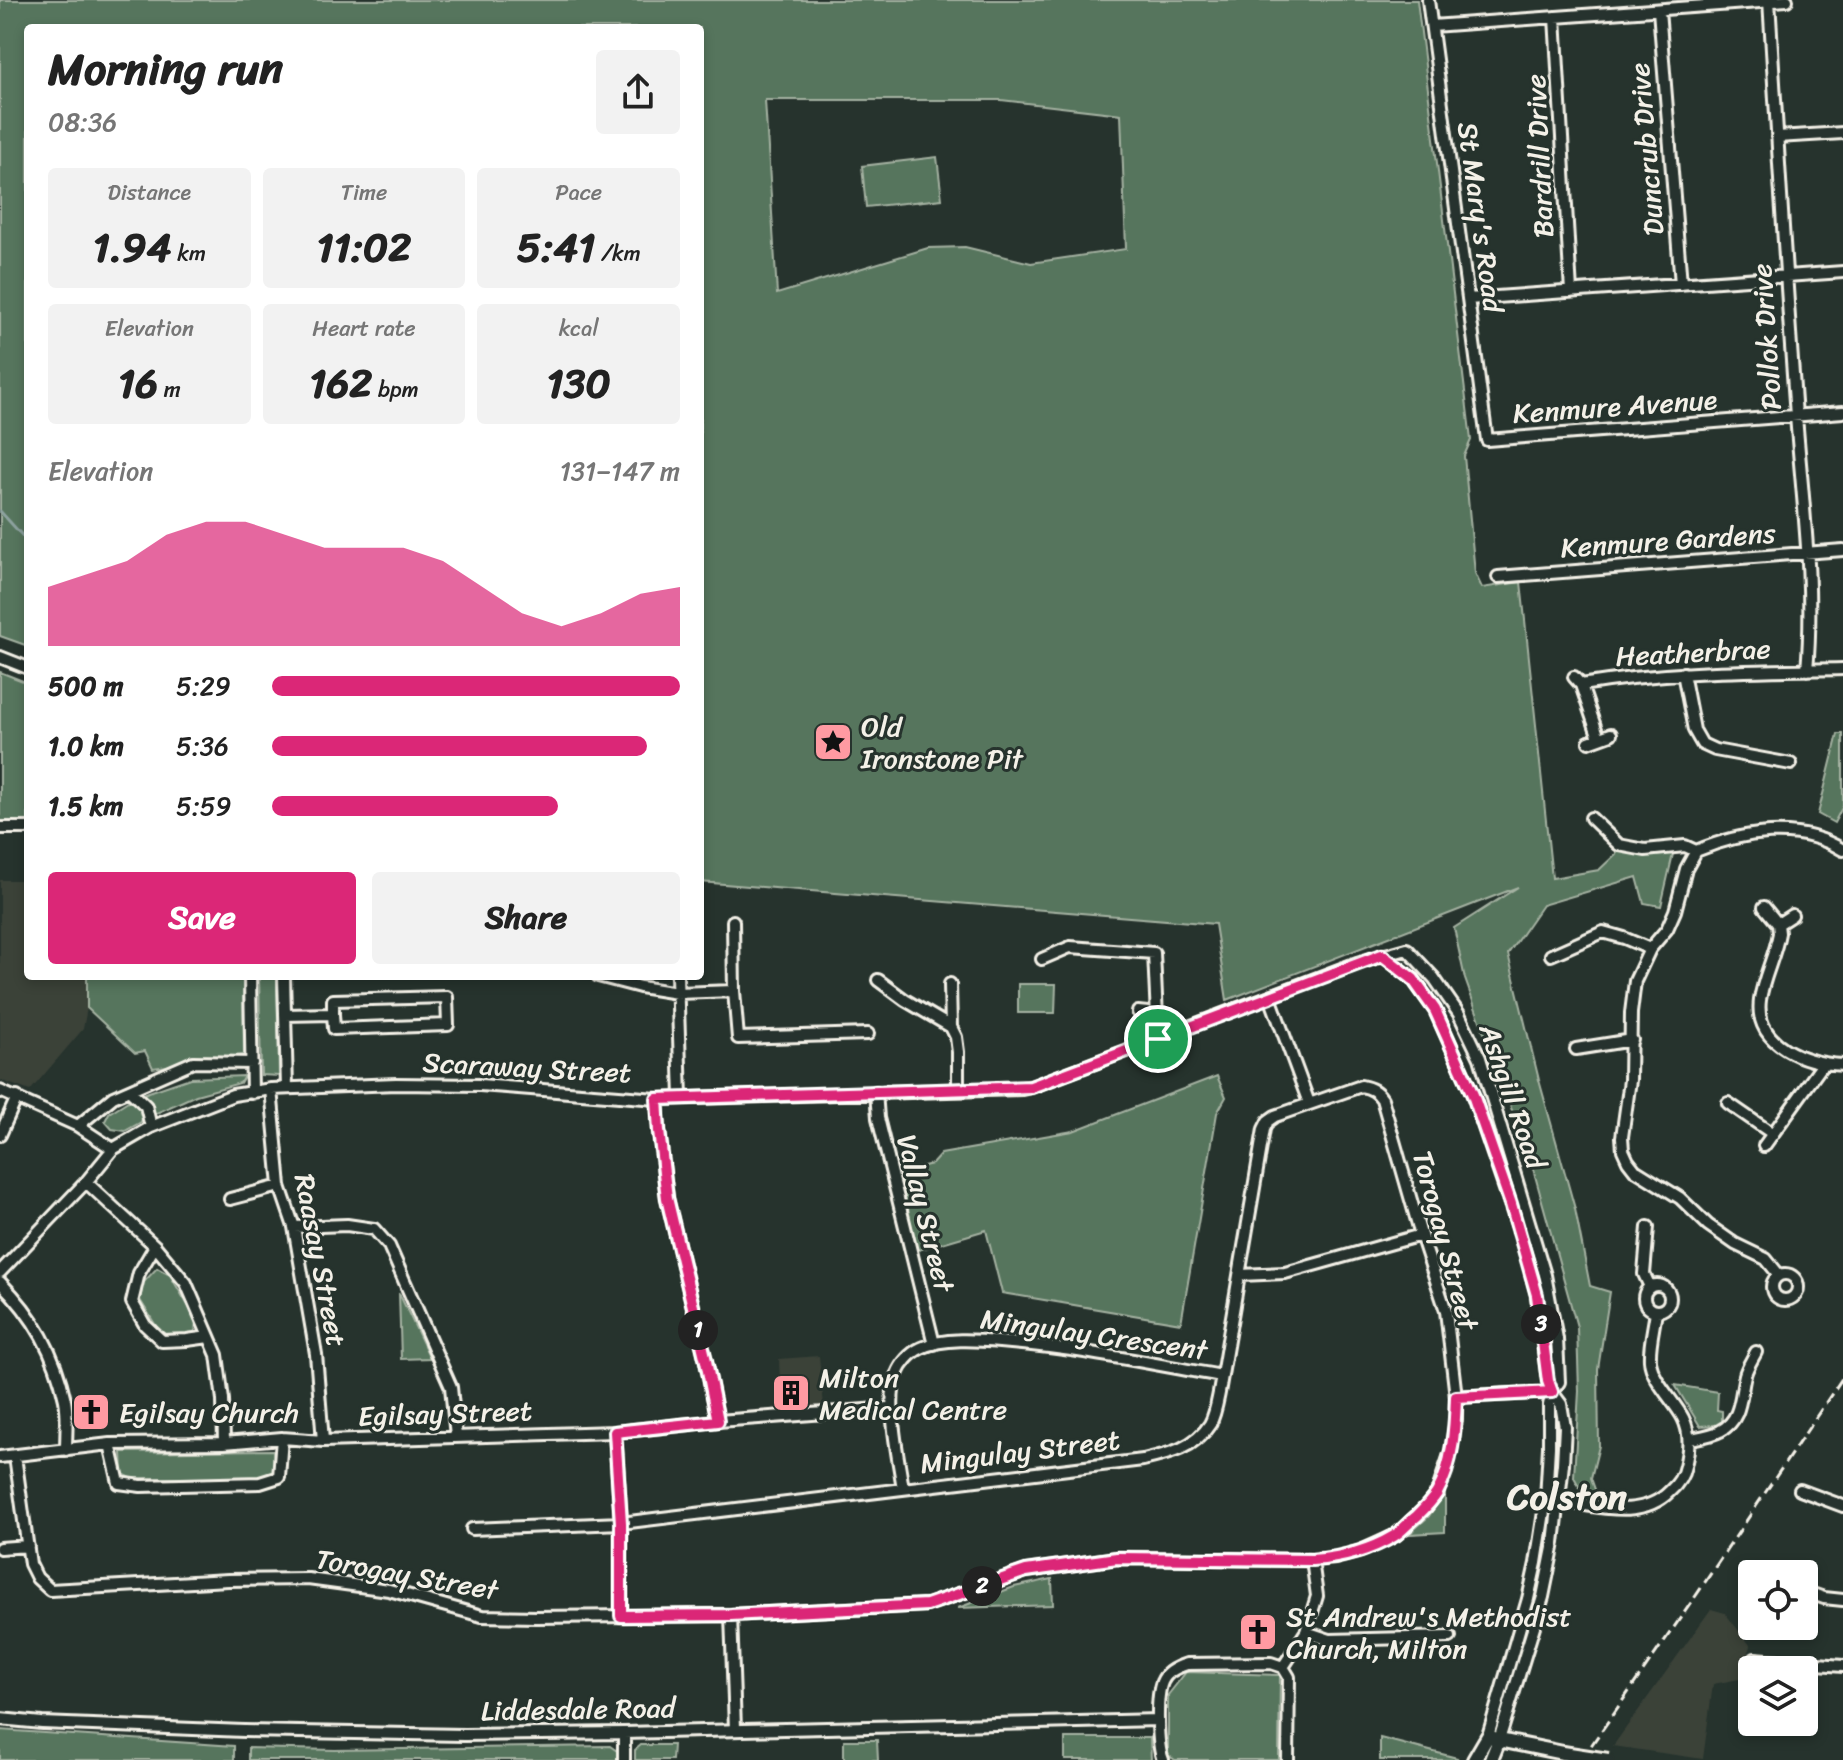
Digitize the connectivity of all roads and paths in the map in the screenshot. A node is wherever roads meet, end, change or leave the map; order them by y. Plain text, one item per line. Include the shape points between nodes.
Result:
1 (1428, 0) edge
2 (1787, 0) edge
3 (1769, 1) edge
4 (1659, 10) junction
5 (1555, 17) junction
6 (1432, 26) junction
7 (1843, 133) edge
8 (1777, 137) junction
9 (1843, 272) edge
10 (1785, 276) junction
11 (1681, 284) junction
12 (1571, 292) junction
13 (1468, 299) junction
14 (1843, 412) edge
15 (1796, 416) junction
16 (1487, 440) joint
17 (1843, 550) edge
18 (1808, 553) junction
19 (1498, 577) dead end
20 (0, 657) edge
21 (24, 666) edge
22 (1843, 669) edge
23 (1807, 670) junction
24 (1683, 673) junction
25 (1611, 734) dead end
26 (1787, 760) dead end
27 (1591, 818) dead end
28 (0, 828) edge
29 (24, 828) edge
30 (1843, 850) edge
31 (1696, 851) junction
32 (1764, 907) dead end
33 (1792, 915) dead end
34 (733, 921) dead end
35 (1778, 924) junction
36 (1650, 949) junction
37 (1382, 955) junction
38 (1551, 955) dead end
39 (1042, 959) dead end
40 (250, 980) edge
41 (284, 980) edge
42 (613, 980) edge
43 (677, 980) edge
44 (878, 980) dead end
45 (950, 984) dead end
46 (734, 991) junction
47 (677, 993) junction
48 (1270, 997) junction
49 (1138, 1012) dead end
50 (333, 1014) junction
51 (1157, 1014) junction
52 (285, 1015) junction
53 (951, 1027) junction
54 (868, 1034) dead end
55 (1158, 1039) junction
56 (1632, 1040) junction
57 (1576, 1049) dead end
58 (252, 1063) junction
59 (1823, 1064) junction
60 (1843, 1065) edge
61 (287, 1088) junction
62 (271, 1089) junction
63 (958, 1089) junction
64 (129, 1090) junction
65 (0, 1091) edge
66 (876, 1092) junction
67 (252, 1093) junction
68 (17, 1097) junction
69 (681, 1097) junction
70 (657, 1099) junction
71 (1309, 1103) junction
72 (1728, 1103) dead end
73 (78, 1126) junction
74 (151, 1127) junction
75 (1773, 1134) junction
76 (0, 1135) edge
77 (1764, 1146) dead end
78 (113, 1149) junction
79 (86, 1182) junction
80 (280, 1186) junction
81 (230, 1199) dead end
82 (294, 1227) junction
83 (1648, 1227) dead end
84 (1421, 1235) junction
85 (155, 1246) junction
86 (0, 1272) edge
87 (1240, 1275) junction
88 (1779, 1275) dead end
89 (0, 1282) edge
90 (1650, 1287) junction
91 (1656, 1311) junction
92 (209, 1337) junction
93 (934, 1344) junction
94 (1756, 1352) dead end
95 (1222, 1376) junction
96 (1552, 1392) junction
97 (1456, 1397) junction
98 (892, 1408) junction
99 (718, 1421) junction
100 (615, 1432) junction
101 (456, 1437) junction
102 (282, 1438) junction
103 (1690, 1439) junction
104 (323, 1441) junction
105 (224, 1443) junction
106 (110, 1444) junction
107 (66, 1450) junction
108 (15, 1456) junction
109 (0, 1457) edge
110 (903, 1489) junction
111 (1800, 1490) dead end
112 (1559, 1501) junction
113 (1843, 1506) edge
114 (621, 1523) junction
115 (472, 1529) dead end
116 (28, 1546) junction
117 (0, 1548) edge
118 (1312, 1560) junction
119 (1818, 1596) edge
120 (1843, 1600) edge
121 (731, 1615) junction
122 (621, 1616) junction
123 (1306, 1632) junction
124 (1450, 1637) dead end
125 (1818, 1664) edge
126 (1843, 1666) edge
127 (1283, 1667) junction
128 (0, 1719) edge
129 (1158, 1720) junction
130 (735, 1729) junction
131 (624, 1733) junction
132 (1494, 1738) junction
133 (624, 1760) edge
134 (1163, 1760) edge
135 (1288, 1760) edge
136 (1474, 1760) edge
137 (1491, 1760) edge
138 (1608, 1760) edge

1 - 6 street, St Mary's Road
2 - 3 street
3 - 4 street
3 - 8 street, Pollok Drive
4 - 5 street
4 - 11 street, Duncrub Drive
5 - 6 street
5 - 12 street, Bardrill Drive
6 - 13 street, St Mary's Road
7 - 8 street
8 - 10 street, Pollok Drive
9 - 10 street
10 - 11 street
10 - 15 street, Pollok Drive
11 - 12 street
12 - 13 street
13 - 16 street, St Mary's Road
14 - 15 street, Kenmure Avenue
15 - 16 street, Kenmure Avenue
15 - 18 street, Pollok Drive
17 - 18 street, Kenmure Gardens
18 - 19 street, Kenmure Gardens
18 - 23 street, Pollok Drive
20 - 21 street
22 - 23 street, Heatherbrae
23 - 24 street, Heatherbrae
24 - 25 street, Heatherbrae via 1578,681 1594,740
24 - 26 street via 1694,730 1702,744
27 - 31 street via 1619,845 1645,850 1685,846
28 - 29 street
30 - 31 street via 1810,835 1783,833 1720,841
31 - 36 street via 1667,929
32 - 35 street
33 - 35 street
34 - 46 street
35 - 59 street via 1760,1000 1761,1023 1778,1045
36 - 38 street via 1603,932
36 - 56 street via 1635,981
37 - 48 street, Scaraway Street
37 - 96 street, Ashgill Road via 1413,979 1435,1010 1473,1095 1525,1248
37 - 96 street, Ashgill Road via 1407,949 1459,1014 1480,1058 1545,1275 1558,1357 1559,1382
39 - 51 street via 1070,947 1154,953
40 - 58 street
41 - 52 street
42 - 47 street
43 - 47 street
44 - 53 street
45 - 53 street
46 - 47 street
46 - 54 street via 738,1038
47 - 69 street
48 - 55 street, Scaraway Street
48 - 71 street
49 - 51 street
50 - 50 street via 333,1000 447,997 448,1025 334,1029
50 - 52 street
51 - 55 street
52 - 61 street
53 - 63 street via 958,1052
55 - 63 street, Scaraway Street via 1031,1087
56 - 57 street
56 - 88 street via 1622,1137 1628,1161 1708,1225 1766,1259
58 - 64 street via 193,1062
58 - 67 street
59 - 60 street
59 - 75 street
61 - 62 street, Scaraway Street
61 - 70 street, Scaraway Street via 480,1085
62 - 67 street, Scaraway Street
62 - 80 street, Raasay Street
63 - 66 street, Scaraway Street
64 - 73 street
64 - 74 street via 146,1106
65 - 68 street
66 - 69 street, Scaraway Street
66 - 93 street, Vallay Street
67 - 74 street, Scaraway Street via 233,1095
68 - 73 street
68 - 76 street
69 - 70 street, Scaraway Street
70 - 99 street via 667,1198
71 - 84 street, Torogay Street via 1361,1086 1378,1092
71 - 87 street, Mingulay Street via 1275,1116 1264,1129
72 - 75 street
73 - 78 street
74 - 78 street, Scaraway Street
75 - 77 street
78 - 79 street, Scaraway Street
79 - 85 street
79 - 86 street, Scaraway Street
80 - 81 street
80 - 82 street, Raasay Street
82 - 101 street via 374,1229 389,1246 451,1387
82 - 104 street, Raasay Street via 316,1354
83 - 90 street via 1644,1274
84 - 87 street via 1285,1273
84 - 97 street, Torogay Street via 1446,1311
85 - 92 street via 186,1283
85 - 92 street via 139,1273 132,1302 145,1325 162,1341
87 - 95 street, Mingulay Street
89 - 107 street via 32,1318 53,1362 65,1403
90 - 91 street via 1644,1302
90 - 91 street via 1659,1285 1669,1293 1668,1306
91 - 103 street via 1650,1361
92 - 105 street via 217,1355
93 - 95 street, Mingulay Crescent via 970,1339 1057,1347
93 - 98 street, Mingulay Crescent via 909,1355 896,1375
94 - 103 street via 1732,1422 1724,1430
95 - 110 street, Mingulay Street via 1211,1422 1198,1439 1174,1453
96 - 97 street
96 - 112 street, Ashgill Road via 1561,1404 1565,1427
96 - 132 street, Ashgill Road via 1536,1563
97 - 118 street, Torogay Street via 1448,1466 1426,1507 1396,1535 1361,1551
98 - 99 street, Egilsay Street
98 - 110 street, Mingulay Crescent
99 - 100 street, Egilsay Street
100 - 101 street, Egilsay Street
100 - 114 street
101 - 104 street, Egilsay Street
102 - 104 street, Egilsay Street
102 - 105 street, Egilsay Street
102 - 106 street via 279,1477 260,1483 119,1483
103 - 112 street via 1683,1474 1653,1504 1625,1509
105 - 106 street, Egilsay Street
106 - 107 street, Egilsay Street
107 - 108 street, Egilsay Street
108 - 109 street, Egilsay Street
108 - 116 street, Torogay Street
110 - 114 street, Mingulay Street
111 - 113 street
112 - 132 street, Ashgill Road via 1543,1597
114 - 115 street, Mingulay Street
114 - 122 street
116 - 117 street
116 - 122 street, Torogay Street via 30,1564 50,1590 308,1579 389,1590 482,1616
118 - 121 street, Torogay Street via 1117,1558 1026,1571 927,1605
118 - 123 street via 1317,1596
119 - 120 street
121 - 122 street, Torogay Street
121 - 130 street
123 - 124 street via 1330,1640
123 - 127 street
125 - 126 street
127 - 129 street via 1177,1666 1162,1682
127 - 135 street via 1289,1677
128 - 131 street, Liddesdale Road via 244,1731
129 - 130 street, Liddesdale Road
129 - 134 street
130 - 131 street, Liddesdale Road
131 - 133 street
132 - 136 street, Ashgill Road
132 - 137 street, Ashgill Road
132 - 138 street, bridge

